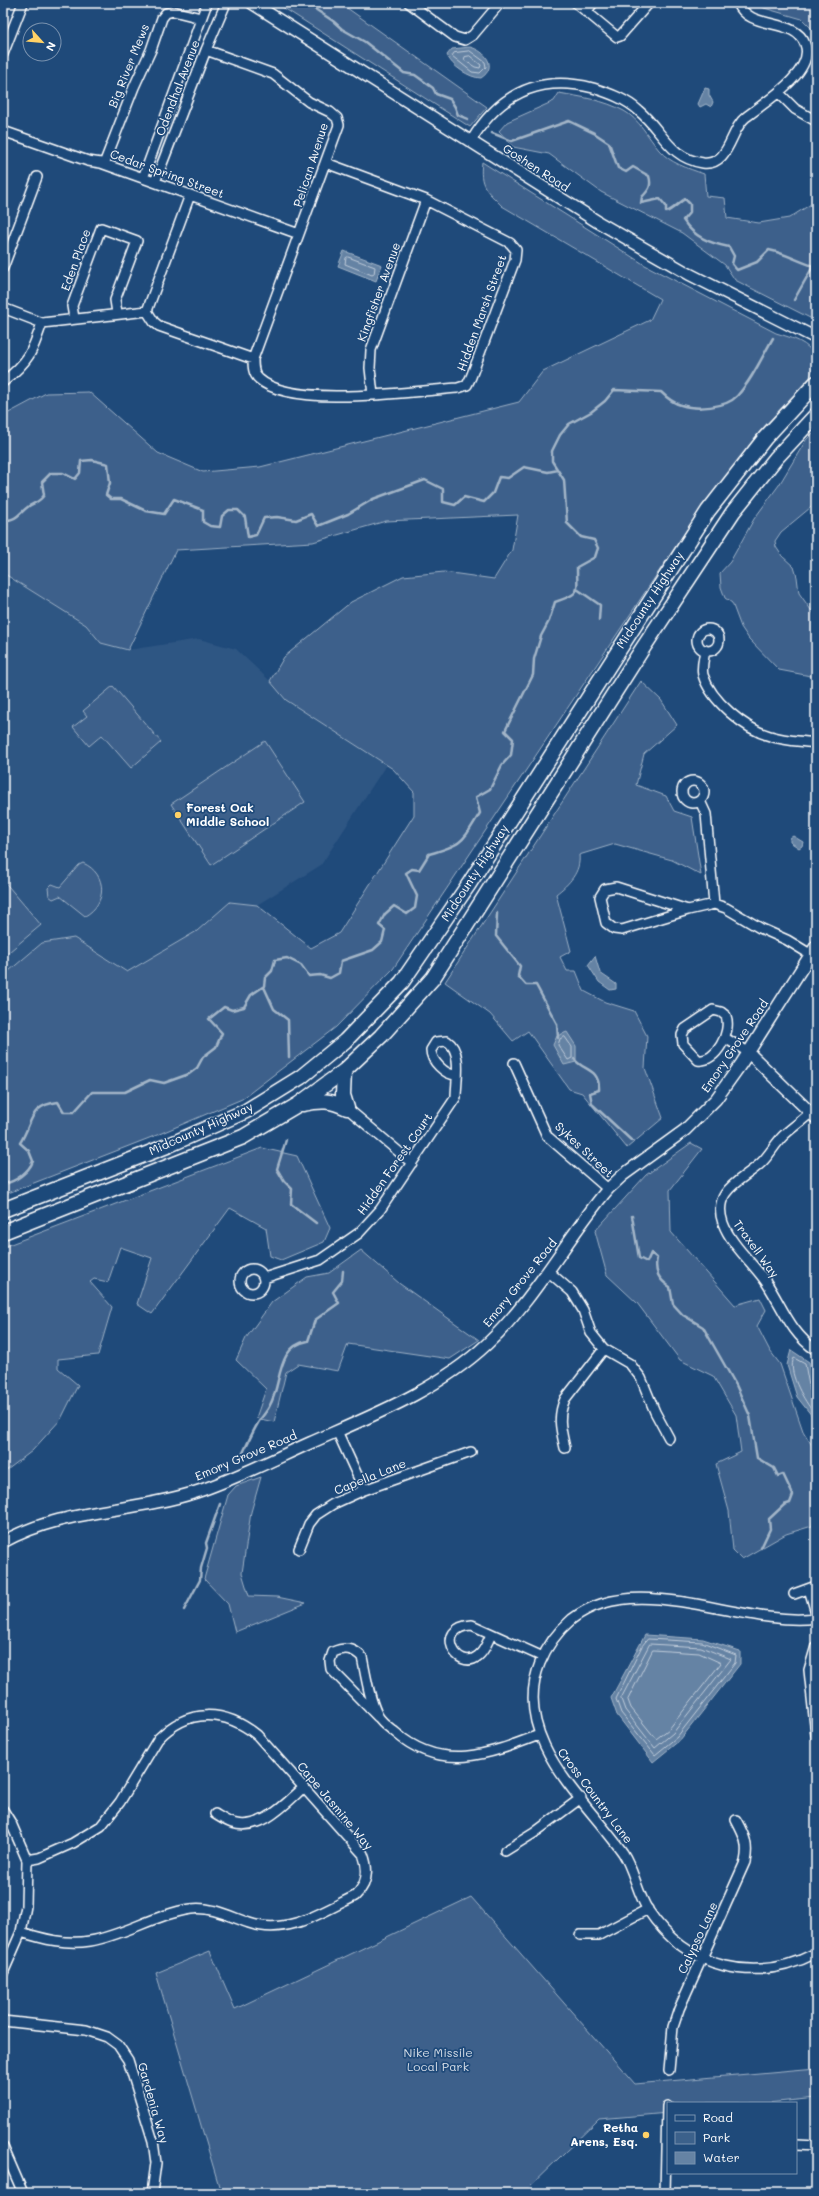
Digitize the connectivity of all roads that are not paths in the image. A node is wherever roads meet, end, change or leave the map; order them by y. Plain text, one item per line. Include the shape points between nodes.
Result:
1 (23, 3) edge
2 (207, 3) edge
3 (226, 3) edge
4 (252, 3) edge
5 (409, 3) edge
6 (500, 3) edge
7 (576, 3) edge
8 (593, 3) edge
9 (648, 3) edge
10 (738, 3) edge
11 (586, 12) junction
12 (201, 18) junction
13 (206, 50) junction
14 (3, 54) edge
15 (778, 93) junction
16 (816, 122) edge
17 (3, 131) edge
18 (470, 141) junction
19 (326, 163) junction
20 (104, 164) junction
21 (37, 177) dead end
22 (144, 178) junction
23 (155, 182) junction
24 (190, 194) junction
25 (426, 200) junction
26 (299, 234) junction
27 (3, 268) edge
28 (3, 308) edge
29 (147, 311) junction
30 (117, 313) junction
31 (74, 318) junction
32 (42, 323) junction
33 (816, 338) edge
34 (253, 360) junction
35 (3, 382) edge
36 (816, 383) edge
37 (373, 395) junction
38 (816, 415) edge
39 (705, 650) dead end
40 (816, 743) edge
41 (700, 801) dead end
42 (714, 904) junction
43 (688, 910) junction
44 (813, 950) edge
45 (725, 1038) junction
46 (748, 1052) junction
47 (514, 1063) dead end
48 (344, 1070) junction
49 (456, 1076) dead end
50 (299, 1104) junction
51 (347, 1108) junction
52 (813, 1115) edge
53 (412, 1163) junction
54 (608, 1189) junction
55 (3, 1210) edge
56 (3, 1232) edge
57 (548, 1271) junction
58 (264, 1278) dead end
59 (604, 1349) junction
60 (816, 1350) edge
61 (338, 1431) junction
62 (669, 1438) dead end
63 (565, 1448) dead end
64 (471, 1452) dead end
65 (364, 1490) junction
66 (3, 1542) edge
67 (299, 1549) dead end
68 (812, 1588) edge
69 (794, 1594) dead end
70 (816, 1614) edge
71 (816, 1618) edge
72 (491, 1635) junction
73 (816, 1646) edge
74 (543, 1657) junction
75 (813, 1695) edge
76 (378, 1717) junction
77 (539, 1735) junction
78 (816, 1735) edge
79 (304, 1787) junction
80 (581, 1798) junction
81 (3, 1810) edge
82 (215, 1814) dead end
83 (736, 1820) dead end
84 (506, 1851) dead end
85 (27, 1860) junction
86 (648, 1909) junction
87 (21, 1932) junction
88 (580, 1935) dead end
89 (816, 1953) edge
90 (702, 1957) junction
91 (3, 1973) edge
92 (3, 2021) edge
93 (669, 2070) dead end
94 (667, 2106) edge
95 (797, 2145) edge
96 (816, 2146) edge
97 (3, 2147) edge
98 (667, 2155) edge
99 (23, 2193) edge
100 (152, 2193) edge
101 (665, 2193) edge

1 - 14 street
2 - 12 street, Odendhal Avenue
3 - 13 street, Odendhal Avenue
4 - 18 street, Goshen Road
5 - 6 street via 460,40 473,35
7 - 11 street
8 - 11 street
9 - 11 street via 617,37
10 - 15 street via 748,15 790,29 805,42 805,61
12 - 20 street, Big River Mews via 173,11 166,13 162,18
12 - 22 street, Odendhal Avenue
13 - 19 street, Pelican Avenue via 273,74 309,102 337,118 339,125
13 - 23 street, Odendhal Avenue
15 - 16 street via 794,109
15 - 18 street via 745,117 720,158 707,163 694,161 673,149 638,110 620,98 580,85 560,82 529,89 507,99 484,120
17 - 20 street, Cedar Spring Street via 88,162
18 - 33 street, Goshen Road via 642,247 723,292
19 - 25 street, Hidden Marsh Street
19 - 26 street, Pelican Avenue
20 - 22 street, Cedar Spring Street
21 - 27 street
22 - 23 street, Cedar Spring Street
23 - 24 street, Cedar Spring Street
24 - 26 street, Cedar Spring Street
24 - 29 street
25 - 37 street, Kingfisher Avenue via 371,350
25 - 37 street, Hidden Marsh Street via 510,243 517,255 466,385 458,388
26 - 34 street, Pelican Avenue
28 - 32 street
29 - 30 street
29 - 34 street via 159,326
30 - 31 street
30 - 31 street, Eden Place via 115,300 137,241 100,228 72,306
31 - 32 street
32 - 35 street via 27,360
34 - 37 street, Hidden Marsh Street via 252,366 258,379 285,391 304,394
36 - 55 main road, Midcounty Highway via 765,438 708,511 469,884 402,982 345,1041 301,1077 246,1111 167,1146
38 - 48 main road, Midcounty Highway via 776,458 733,512 641,651 433,978 381,1036
39 - 40 street via 704,677 718,699 732,714 765,734
41 - 42 street via 706,814
42 - 43 street
42 - 44 street via 726,908 760,928
43 - 43 street via 619,930 606,922 600,897 605,889 616,887
44 - 46 street, Emory Grove Road
45 - 45 street via 728,1029 727,1018 721,1012 713,1010 685,1029 682,1037 683,1044 693,1056 702,1060 711,1057
45 - 46 street
46 - 52 street
46 - 54 street, Emory Grove Road via 724,1089 701,1116
47 - 54 street, Sykes Street via 547,1136
48 - 50 main road, Midcounty Highway
48 - 51 main road via 343,1095
49 - 53 street, Hidden Forest Court via 455,1100
50 - 51 main road via 322,1100 333,1101
50 - 56 main road, Midcounty Highway via 243,1137
51 - 53 street
52 - 60 street, Traxell Way via 784,1135 758,1165 732,1184 723,1202 721,1215 727,1231 767,1284 794,1329
53 - 58 street, Hidden Forest Court via 380,1210 345,1244 320,1260
54 - 57 street, Emory Grove Road
57 - 59 street via 572,1292 583,1310 591,1333
57 - 61 street, Emory Grove Road via 512,1318 468,1360 380,1413
59 - 62 street via 630,1364 641,1378
59 - 63 street via 565,1399 561,1408 559,1424
61 - 65 street
61 - 66 street, Emory Grove Road via 196,1492 163,1501 59,1518
64 - 65 street, Capella Lane
65 - 67 street, Capella Lane via 316,1515 309,1524
68 - 69 street
68 - 70 street
71 - 74 street, Cross Country Lane via 788,1619 668,1601 617,1599 593,1606 572,1619 552,1639
72 - 72 street via 472,1625 463,1626 456,1630 451,1638 452,1646 456,1654 463,1659 471,1660 478,1657
72 - 74 street
73 - 75 street via 809,1670
74 - 77 street, Cross Country Lane via 536,1674 533,1694
75 - 78 street
76 - 76 street via 362,1657 348,1648 334,1652 330,1661 331,1669
76 - 77 street via 414,1745 450,1756 464,1757 494,1752
77 - 80 street, Cross Country Lane via 550,1759
79 - 82 street via 265,1820 233,1823
79 - 85 street, Cape Jasmine Way via 244,1724 210,1715 183,1720 166,1730 158,1739 120,1802 101,1826 73,1843 39,1858
79 - 87 street, Cape Jasmine Way via 363,1854 367,1877 361,1891 355,1896 302,1922 276,1928 250,1924 215,1911 193,1908 173,1912 112,1935 88,1941 46,1940
80 - 84 street
80 - 86 street, Cross Country Lane via 624,1856
81 - 85 street
83 - 90 street, Calypso Lane via 746,1837 745,1862
85 - 87 street via 26,1906
86 - 88 street via 599,1935
86 - 90 street, Cross Country Lane via 669,1936 685,1949
87 - 91 street
89 - 90 street, Cross Country Lane via 797,1962 768,1970 740,1969 720,1965
90 - 93 street, Calypso Lane via 673,2027
92 - 100 street, Gardenia Way via 86,2030 107,2037 118,2045 128,2060 153,2141 156,2163
94 - 98 street
95 - 96 street
97 - 99 street
98 - 101 street

